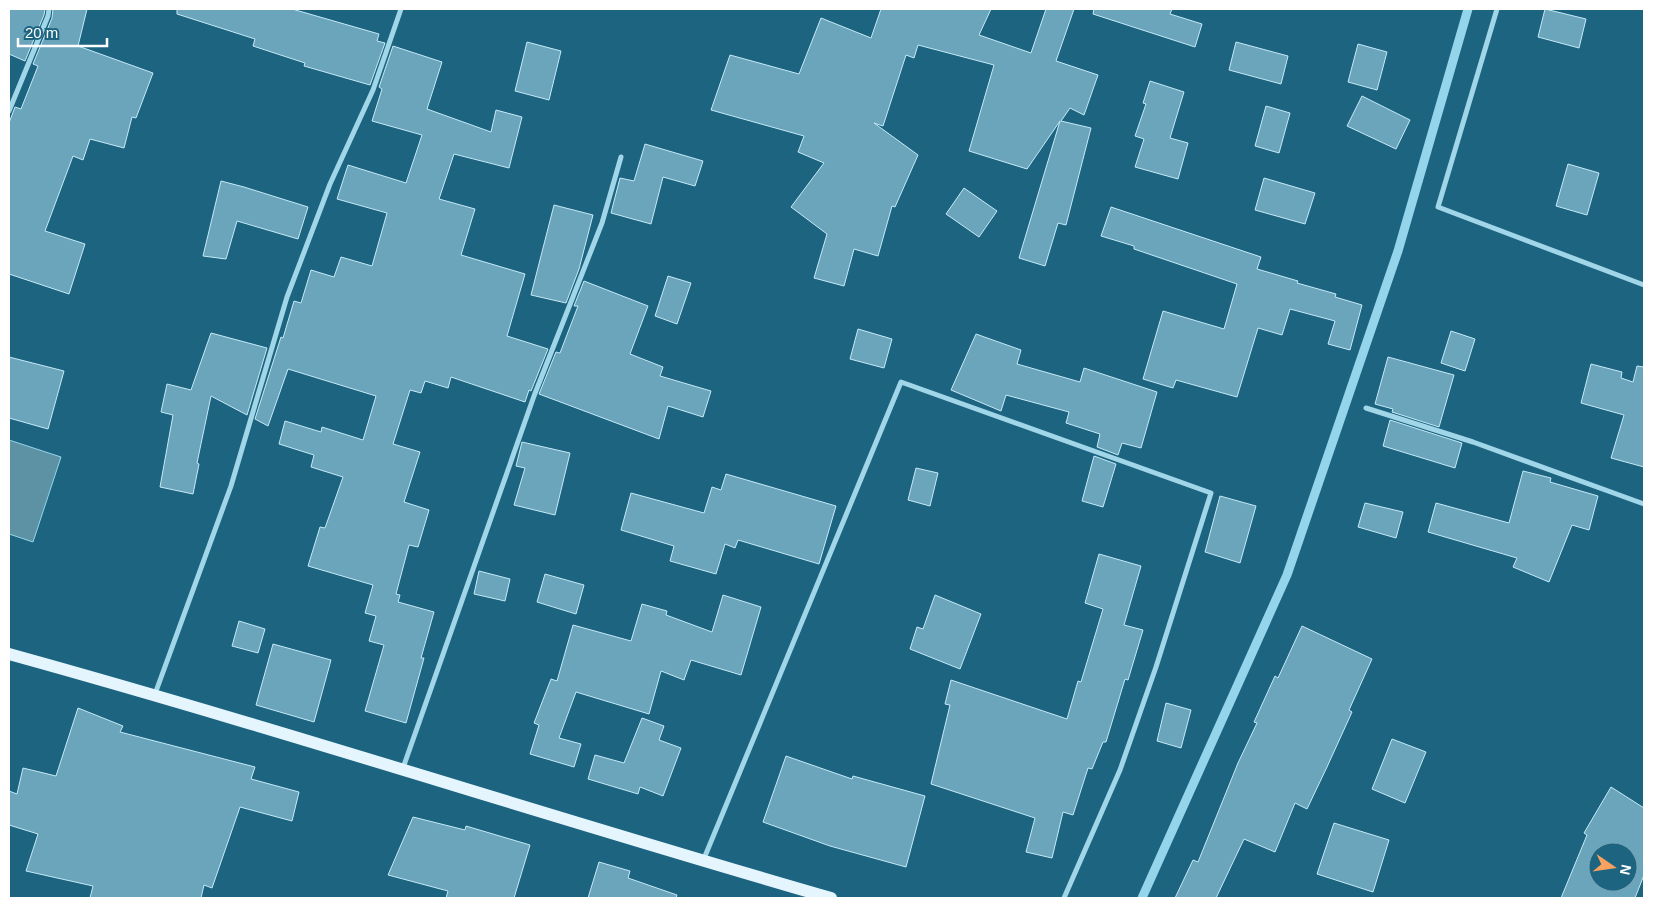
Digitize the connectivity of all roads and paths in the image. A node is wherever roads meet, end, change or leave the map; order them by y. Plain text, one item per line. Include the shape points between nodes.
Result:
1 (49, 9) edge
2 (401, 9) edge
3 (1497, 9) edge
4 (9, 111) edge
5 (621, 157) dead end
6 (1644, 285) edge
7 (1366, 408) dead end
8 (1644, 504) edge
9 (9, 654) edge
10 (155, 694) junction
11 (403, 769) junction
12 (703, 862) junction
13 (831, 898) edge
14 (1064, 898) edge

1 - 4 street
2 - 10 street via 373,90 330,184 287,297 231,486
3 - 6 street via 1438,207
5 - 11 street via 602,223 534,396
7 - 8 street via 1473,442
9 - 10 main road
10 - 11 main road
11 - 12 main road
12 - 13 main road
12 - 14 street via 901,382 1211,493 1120,770

